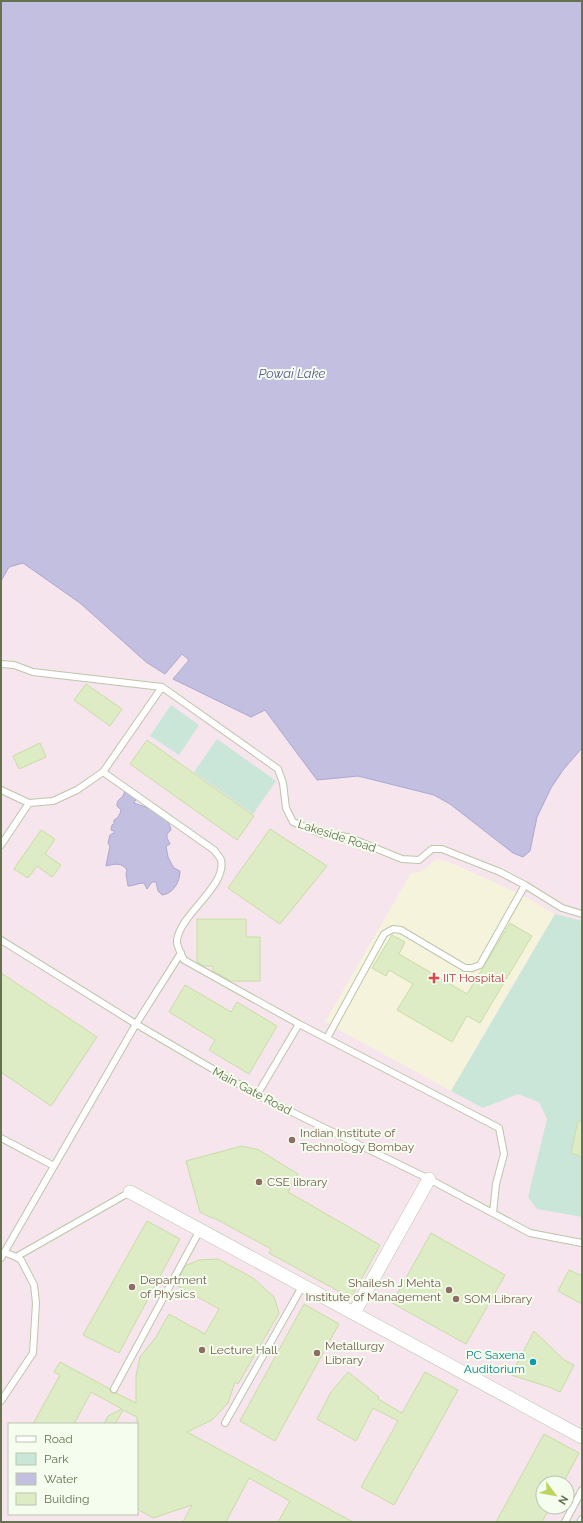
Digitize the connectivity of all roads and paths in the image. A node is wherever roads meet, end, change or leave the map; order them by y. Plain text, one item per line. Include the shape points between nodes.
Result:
1 (1, 664) edge
2 (162, 687) junction
3 (104, 772) junction
4 (1, 790) edge
5 (29, 803) junction
6 (1, 845) edge
7 (525, 885) junction
8 (582, 914) edge
9 (1, 940) edge
10 (181, 954) junction
11 (136, 1024) junction
12 (299, 1024) junction
13 (326, 1038) junction
14 (257, 1095) junction
15 (1, 1138) edge
16 (54, 1166) junction
17 (429, 1179) junction
18 (130, 1192) joint
19 (493, 1213) junction
20 (200, 1230) junction
21 (582, 1243) edge
22 (3, 1255) edge
23 (16, 1257) junction
24 (303, 1285) junction
25 (354, 1314) junction
26 (114, 1389) dead end
27 (1, 1401) edge
28 (225, 1423) dead end
29 (582, 1437) edge
30 (582, 1490) edge
31 (582, 1519) edge
32 (565, 1522) edge
33 (580, 1522) edge

1 - 2 lane, Lakeside Road via 14,665 33,672
2 - 3 lane
2 - 7 lane, Lakeside Road via 278,769 283,783 286,808 293,822 322,834 348,837 402,859 418,860 432,849 442,849
3 - 5 lane via 77,790 53,801
3 - 10 lane via 214,850 221,858 222,867 218,879 181,926 176,942
4 - 5 lane
5 - 6 lane
7 - 8 lane, Lakeside Road via 562,908
7 - 13 lane via 480,965 472,968 465,968 401,930 393,929 384,934
9 - 11 lane, Main Gate Road
10 - 11 lane
10 - 12 lane via 184,960
11 - 14 lane, Main Gate Road
11 - 16 lane
12 - 13 lane
12 - 14 lane
13 - 19 lane via 499,1128 504,1154 496,1184
14 - 17 lane, Main Gate Road
15 - 16 lane
16 - 22 lane
17 - 19 lane, Main Gate Road
17 - 25 street
18 - 20 street
18 - 23 lane
19 - 21 lane, Main Gate Road via 530,1233
20 - 24 street
20 - 26 lane
22 - 23 lane
23 - 27 lane via 21,1260 34,1284 36,1303 33,1353
24 - 25 street
24 - 28 lane
25 - 29 street
30 - 32 lane
31 - 33 lane

